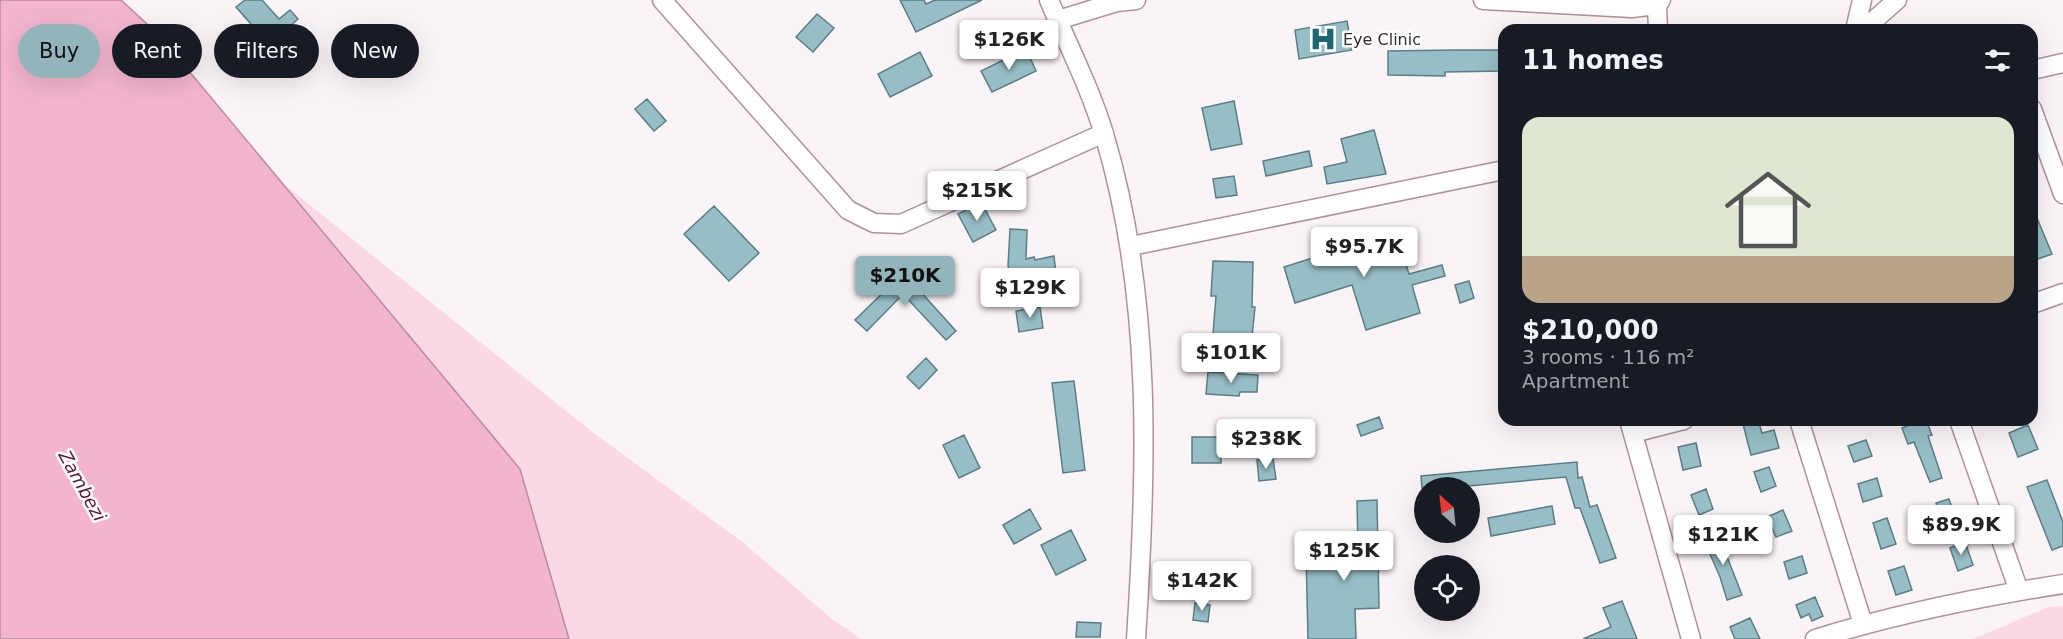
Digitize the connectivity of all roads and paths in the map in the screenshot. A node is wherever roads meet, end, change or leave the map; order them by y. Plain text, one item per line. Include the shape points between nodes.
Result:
1 (662, 0) edge
2 (1049, 0) edge
3 (1136, 0) edge
4 (1483, 0) edge
5 (1862, 0) edge
6 (1897, 0) edge
7 (1659, 2) edge
8 (1058, 20) junction
9 (1658, 24) edge
10 (1856, 24) edge
11 (1870, 24) edge
12 (2063, 63) edge
13 (2038, 69) edge
14 (2038, 125) edge
15 (1104, 133) junction
16 (1498, 171) edge
17 (2063, 194) edge
18 (1131, 246) junction
19 (2063, 293) edge
20 (2038, 302) edge
21 (1631, 426) edge
22 (1801, 426) edge
23 (1961, 426) edge
24 (2063, 584) edge
25 (2019, 591) junction
26 (1863, 624) junction
27 (1136, 639) edge
28 (1691, 639) edge
29 (1815, 639) edge

1 - 15 street via 848,210 874,223 901,224
2 - 8 street
3 - 8 street
4 - 7 street via 1632,8
5 - 10 street
6 - 11 street
7 - 9 street
8 - 15 street
12 - 13 street
14 - 17 street
15 - 18 street
16 - 18 street
18 - 27 street via 1140,324 1143,472
19 - 20 street
21 - 28 street
22 - 26 street
23 - 25 street
24 - 25 street
25 - 26 street
26 - 29 street

